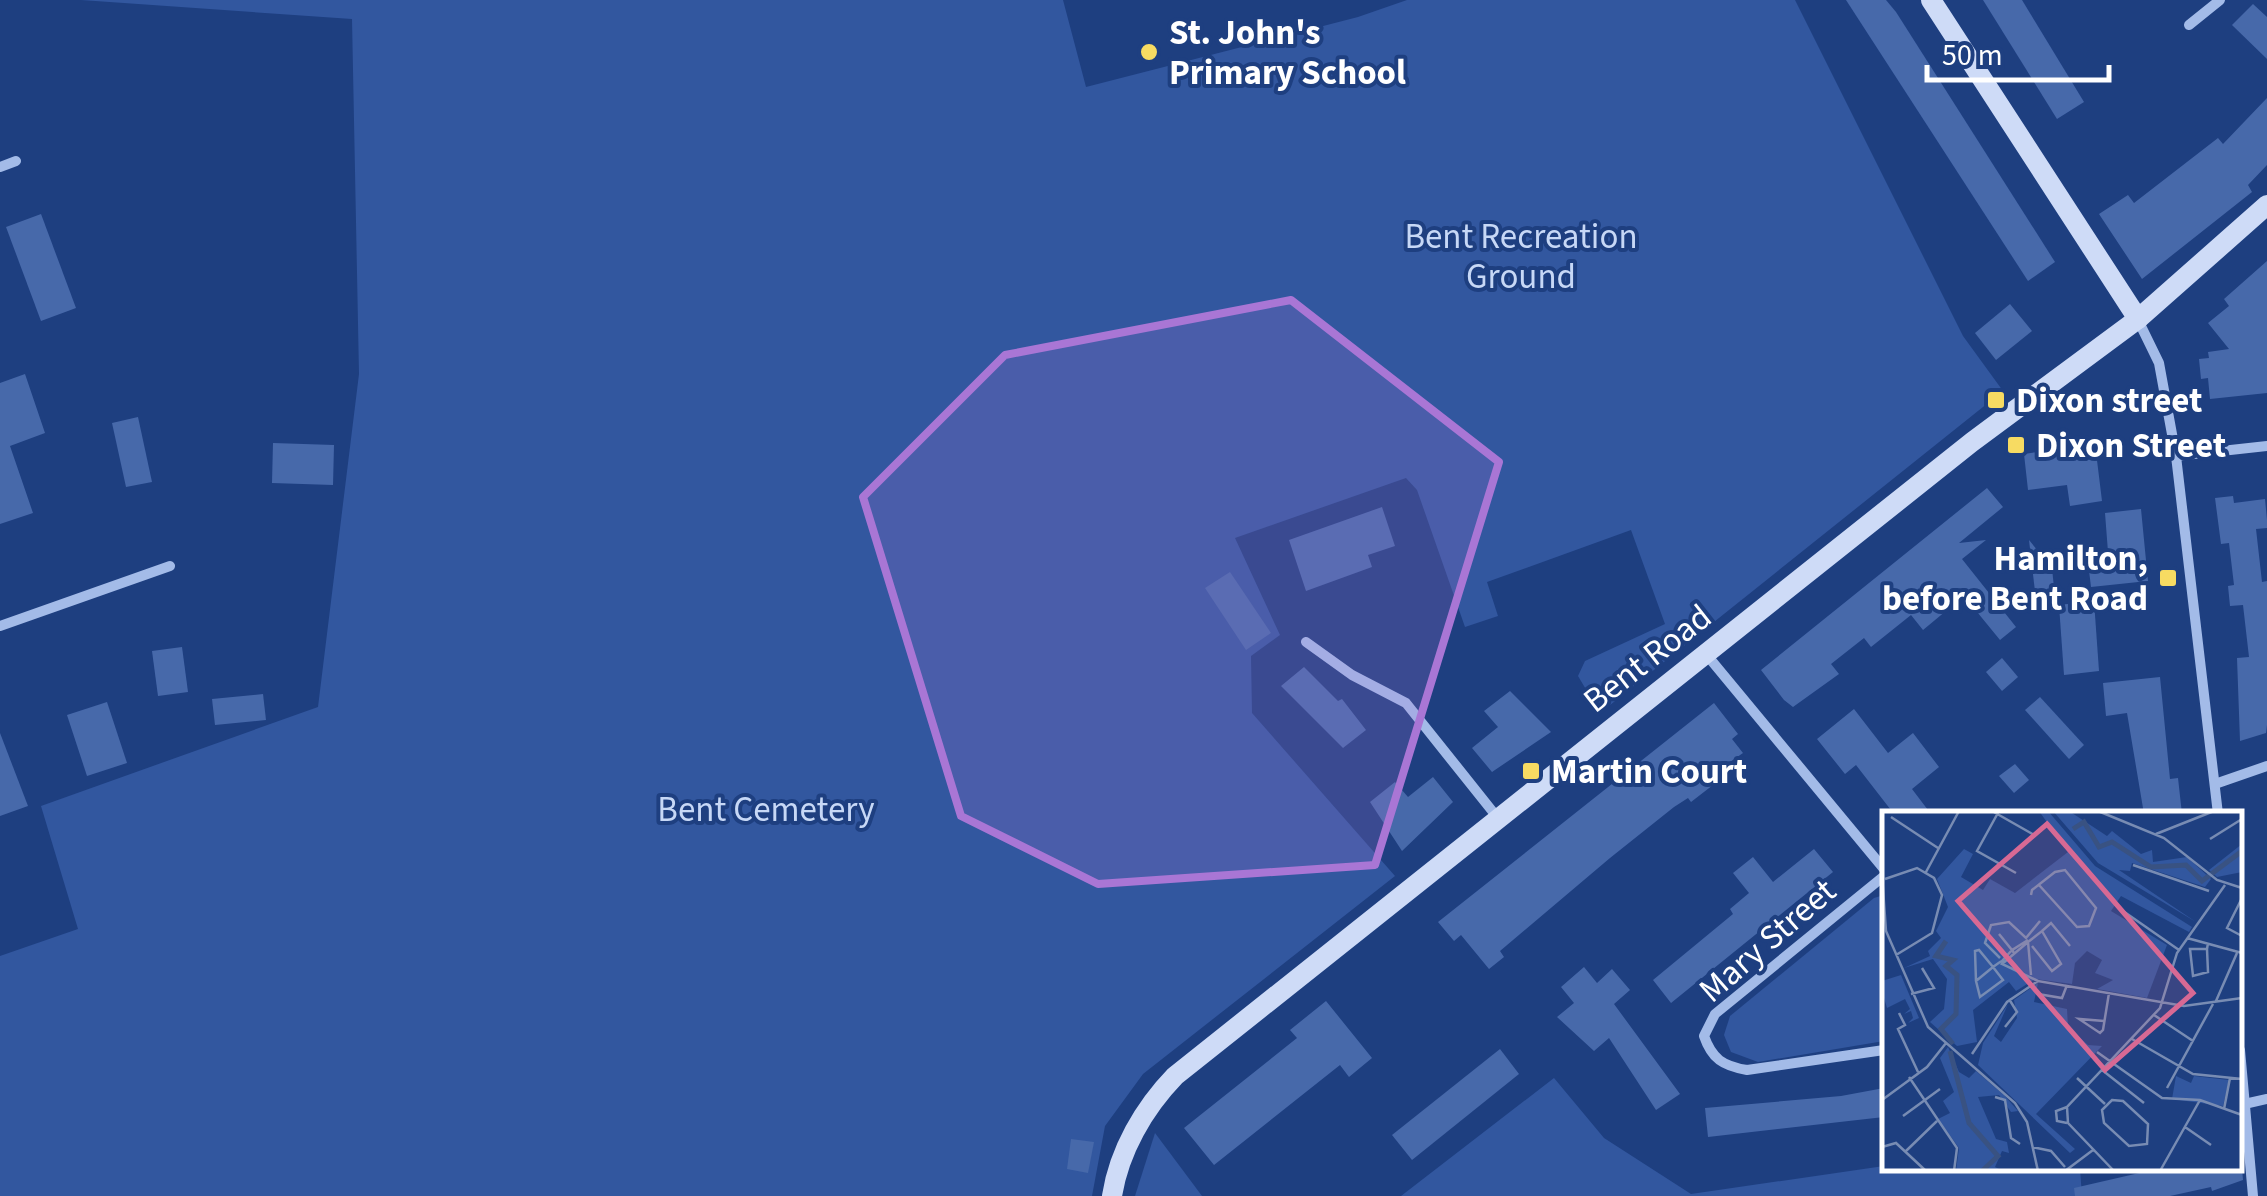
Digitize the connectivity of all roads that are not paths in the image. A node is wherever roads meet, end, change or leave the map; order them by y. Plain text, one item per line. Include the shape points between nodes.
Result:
1 (1931, 0) edge
2 (2220, 0) edge
3 (2188, 25) dead end
4 (16, 161) dead end
5 (0, 167) edge
6 (2267, 205) edge
7 (2138, 318) junction
8 (2267, 446) edge
9 (2176, 456) junction
10 (170, 566) dead end
11 (0, 626) edge
12 (1306, 642) dead end
13 (1706, 654) junction
14 (2267, 766) edge
15 (2215, 784) junction
16 (2218, 811) edge
17 (1497, 818) junction
18 (1882, 870) edge
19 (1882, 874) edge
20 (1882, 1050) edge
21 (2267, 1099) edge
22 (2242, 1105) edge
23 (1112, 1196) edge
24 (2254, 1196) edge

1 - 7 street
2 - 3 street
4 - 5 street
6 - 7 street, Bent Road
7 - 9 street via 2159,363
7 - 13 street, Bent Road
8 - 9 street
9 - 15 street
10 - 11 street
12 - 17 street via 1406,703
13 - 17 street, Bent Road
13 - 18 street, Mary Street
14 - 15 street
15 - 16 street
17 - 23 street, Bent Road via 1175,1076 1141,1119
19 - 20 street, Mary Street via 1715,1014 1704,1036 1726,1066 1747,1070
21 - 22 street
22 - 24 street

